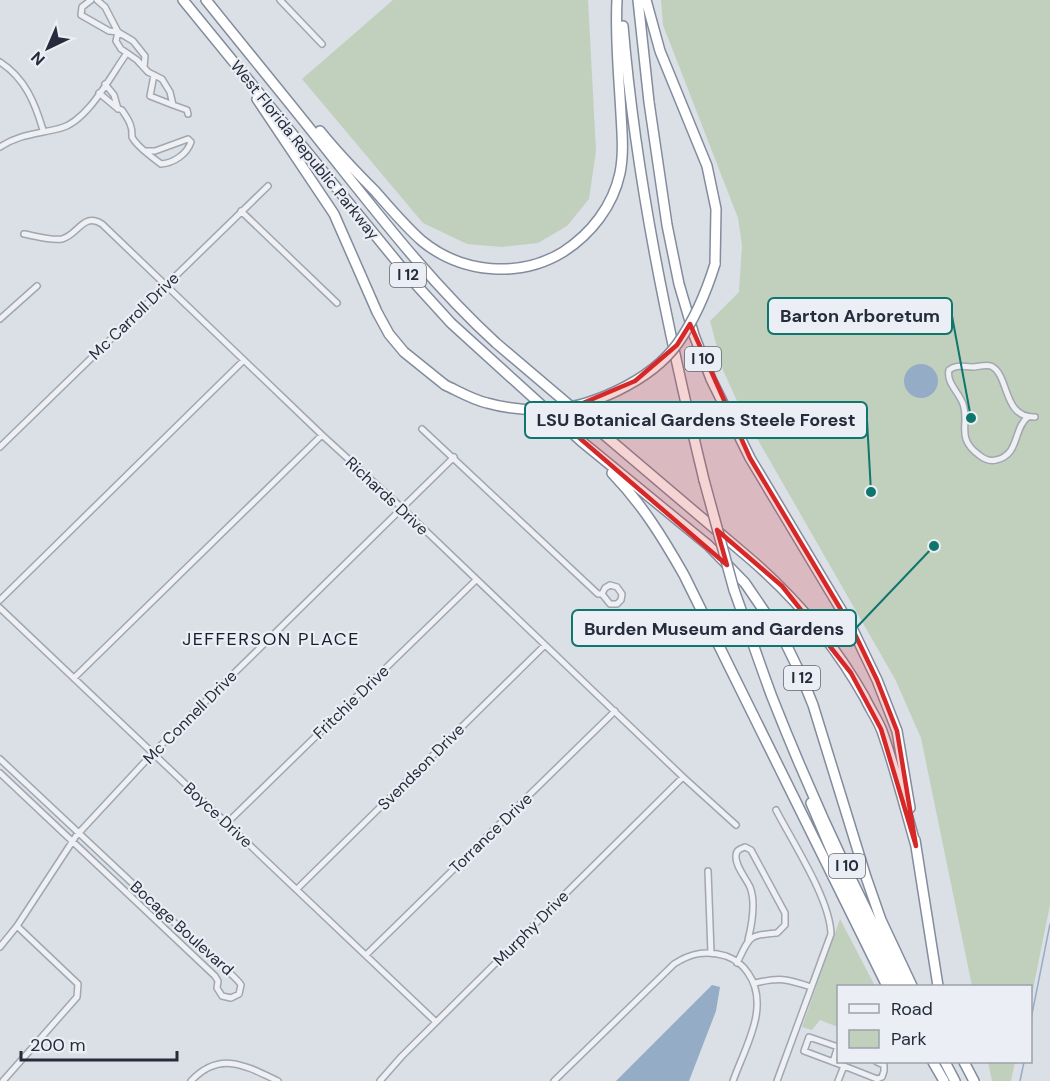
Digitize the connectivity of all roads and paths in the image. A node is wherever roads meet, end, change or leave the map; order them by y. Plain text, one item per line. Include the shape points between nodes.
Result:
1 (91, 0) edge
2 (97, 0) edge
3 (183, 0) edge
4 (206, 0) edge
5 (619, 0) edge
6 (638, 0) edge
7 (646, 0) edge
8 (284, 1) edge
9 (118, 32) junction
10 (322, 44) dead end
11 (125, 55) junction
12 (0, 62) edge
13 (144, 67) junction
14 (154, 75) junction
15 (105, 84) junction
16 (256, 90) junction
17 (99, 93) junction
18 (173, 105) junction
19 (118, 109) junction
20 (295, 110) junction
21 (188, 114) dead end
22 (43, 130) junction
23 (0, 147) edge
24 (146, 151) junction
25 (268, 186) dead end
26 (241, 211) junction
27 (24, 234) dead end
28 (166, 284) junction
29 (37, 286) dead end
30 (337, 303) dead end
31 (0, 319) edge
32 (244, 360) junction
33 (1031, 417) joint
34 (422, 429) dead end
35 (321, 435) junction
36 (581, 441) junction
37 (0, 447) edge
38 (454, 457) junction
39 (402, 508) junction
40 (476, 580) junction
41 (602, 594) dead end
42 (0, 600) edge
43 (0, 608) edge
44 (545, 645) junction
45 (74, 678) junction
46 (615, 711) junction
47 (792, 744) junction
48 (153, 753) junction
49 (0, 759) edge
50 (0, 773) edge
51 (683, 777) junction
52 (776, 810) dead end
53 (227, 824) junction
54 (736, 825) dead end
55 (79, 833) junction
56 (72, 841) junction
57 (916, 846) junction
58 (708, 872) dead end
59 (297, 889) junction
60 (17, 926) junction
61 (748, 940) junction
62 (0, 947) edge
63 (711, 953) junction
64 (366, 955) junction
65 (737, 963) junction
66 (755, 983) junction
67 (886, 985) edge
68 (894, 985) edge
69 (904, 985) edge
70 (911, 985) edge
71 (937, 985) edge
72 (811, 987) junction
73 (436, 1022) junction
74 (837, 1046) edge
75 (837, 1049) edge
76 (833, 1062) junction
77 (852, 1063) edge
78 (879, 1063) edge
79 (934, 1063) edge
80 (946, 1063) edge
81 (965, 1063) edge
82 (847, 1067) junction
83 (3, 1081) edge
84 (191, 1081) edge
85 (279, 1081) edge
86 (380, 1081) edge
87 (555, 1081) edge
88 (733, 1081) edge
89 (777, 1081) edge
90 (838, 1081) edge
91 (944, 1081) edge
92 (955, 1081) edge
93 (974, 1081) edge

1 - 9 street via 82,7 81,15 109,32
2 - 9 street
3 - 16 highway, West Florida Republic Parkway / I 12
4 - 20 highway, West Florida Republic Parkway
5 - 20 highway via 622,149 617,182 604,211 590,229 565,250 541,262 520,268 488,268 465,264 432,248 307,116
5 - 47 highway, I 10, bridge via 637,152 666,313 704,480 734,590
6 - 57 highway, I 10 via 667,225 694,335 750,458 852,628 877,680 897,731
7 - 16 highway, bridge via 660,51 707,166 716,209 715,264 695,316 677,345 635,381 576,406 543,411 484,403 445,385 404,352 376,312 334,214 258,102
8 - 10 street
9 - 11 street via 116,41
9 - 13 street via 133,41 145,56
11 - 13 street
11 - 15 street
12 - 22 street via 27,87
13 - 14 street
14 - 18 street via 170,92
14 - 18 street via 150,96
15 - 17 street
15 - 19 street
16 - 36 highway, West Florida Republic Parkway / I 12 via 411,279 452,323
17 - 19 street
17 - 22 street via 84,115 73,123
18 - 21 street
19 - 24 street via 131,123 132,136
20 - 57 highway via 462,312 782,586 805,611 851,673 881,729
22 - 23 street via 14,138
24 - 24 street via 161,164 168,164 185,153 190,142 188,139
25 - 26 street, Mc Carroll Drive
26 - 28 street, Mc Carroll Drive
26 - 30 street
27 - 28 street, Richards Drive via 54,240 69,236 83,222 96,220
28 - 32 street, Richards Drive
28 - 37 street, Mc Carroll Drive
29 - 31 street
32 - 35 street, Richards Drive
32 - 42 street
33 - 33 street via 1008,399 1002,378 992,367 956,366 949,370 949,381 963,405 966,438 983,458 998,460 1008,453 1023,422
34 - 38 street
35 - 39 street, Richards Drive
35 - 45 street
36 - 67 highway via 629,491 665,541
36 - 70 highway, West Florida Republic Parkway / I 12 via 708,545 745,583 784,640 813,705 881,920
38 - 39 street, Mc Connell Drive
38 - 41 street
39 - 40 street, Richards Drive
39 - 48 street, Mc Connell Drive
40 - 44 street, Richards Drive
40 - 53 street, Fritchie Drive
43 - 45 street, Boyce Drive
44 - 46 street, Richards Drive
44 - 59 street, Svendson Drive
45 - 48 street, Boyce Drive
46 - 51 street, Richards Drive
46 - 64 street, Torrance Drive
47 - 68 highway via 797,770 840,872
47 - 69 highway, I 10
48 - 53 street, Boyce Drive
48 - 55 street, Mc Connell Drive
49 - 55 street, Bocage Boulevard
50 - 56 street, Bocage Boulevard
51 - 54 street, Richards Drive
51 - 73 street, Murphy Drive
52 - 72 street via 830,920 831,934
53 - 59 street, Boyce Drive
55 - 56 street, Mc Connell Drive
55 - 56 street, Bocage Boulevard via 236,977 241,985 239,994 231,998 222,996 216,976
56 - 60 street, Mc Connell Drive
57 - 71 highway, I 10
58 - 63 street
59 - 64 street, Boyce Drive
60 - 62 street, Mc Connell Drive
60 - 83 street via 79,988 77,997
61 - 61 street via 757,934 777,933 785,925 785,913 746,847 738,850 736,861 751,889 752,926
61 - 65 street
63 - 65 street
63 - 87 street via 698,952 674,964
64 - 73 street, Boyce Drive
65 - 66 street
66 - 72 street via 786,979
66 - 88 street via 758,1013
72 - 89 street
73 - 86 street, Murphy Drive
74 - 76 street via 809,1037 804,1051
75 - 76 street
76 - 82 street
77 - 82 street
78 - 82 street via 884,1065 884,1071 877,1079
79 - 91 highway
80 - 92 highway
81 - 93 highway
82 - 90 street
84 - 85 street via 207,1067 225,1062 244,1065

